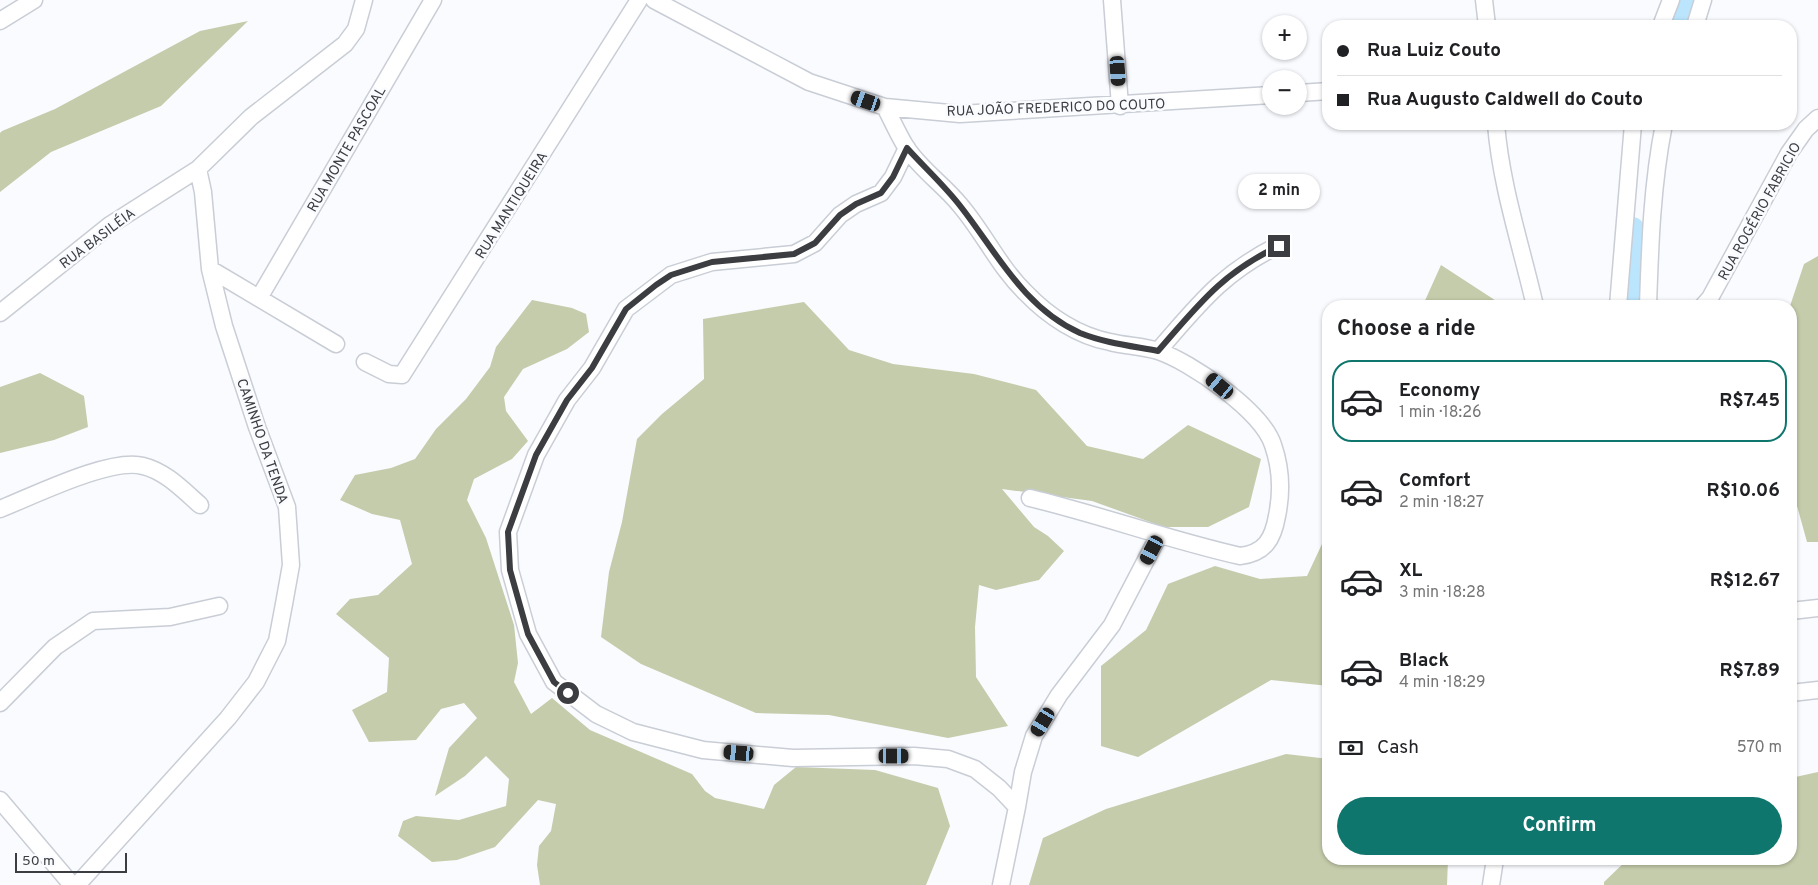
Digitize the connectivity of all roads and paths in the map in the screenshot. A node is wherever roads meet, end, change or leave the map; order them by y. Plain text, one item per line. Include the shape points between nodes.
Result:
1 (34, 0) edge
2 (364, 0) edge
3 (433, 0) edge
4 (640, 0) edge
5 (654, 0) edge
6 (1112, 0) edge
7 (1484, 0) edge
8 (1671, 0) edge
9 (1703, 0) edge
10 (1486, 20) edge
11 (1664, 20) edge
12 (1697, 20) edge
13 (0, 21) edge
14 (1322, 91) edge
15 (1307, 92) edge
16 (1262, 96) edge
17 (1120, 106) junction
18 (885, 107) junction
19 (1818, 118) edge
20 (1497, 130) edge
21 (1633, 130) edge
22 (1663, 130) edge
23 (907, 148) junction
24 (198, 169) junction
25 (1279, 246) dead end
26 (210, 269) junction
27 (259, 298) junction
28 (1534, 300) edge
29 (1618, 300) edge
30 (1648, 300) edge
31 (1708, 300) edge
32 (0, 313) edge
33 (336, 344) dead end
34 (1158, 351) junction
35 (365, 362) dead end
36 (1030, 498) dead end
37 (200, 505) dead end
38 (0, 509) edge
39 (1160, 535) junction
40 (219, 606) dead end
41 (1818, 608) edge
42 (1797, 610) edge
43 (1818, 690) edge
44 (1797, 692) edge
45 (0, 703) edge
46 (0, 800) edge
47 (1017, 807) junction
48 (1495, 865) edge
49 (72, 885) edge
50 (77, 885) edge
51 (1001, 885) edge
52 (1491, 885) edge

1 - 13 street
2 - 24 street, RUA BASILÉIA via 356,29 345,44 251,117
3 - 27 street, RUA MONTE PASCOAL
4 - 35 street, RUA MANTIQUEIRA via 402,375 389,374
5 - 18 street, RUA JOÃO FREDERICO DO COUTO via 810,82
6 - 17 street
7 - 10 street
8 - 11 street
9 - 12 street
14 - 15 street
16 - 17 street, RUA JOÃO FREDERICO DO COUTO
17 - 18 street, RUA JOÃO FREDERICO DO COUTO via 960,114
18 - 23 street
19 - 31 street, RUA ROGÉRIO FABRICIO via 1789,152
20 - 28 street via 1499,159
21 - 29 street
22 - 30 street via 1657,162
23 - 34 street via 961,206 1002,266 1025,293 1054,318 1108,342
23 - 47 street via 881,193 840,215 815,243 794,254 712,262 671,275 626,309 536,455 508,532 510,570 528,634 554,682 596,714 633,732 703,750 793,758 914,756 948,759 975,769
24 - 26 street, CAMINHO DA TENDA
24 - 32 street, RUA BASILÉIA via 110,225
25 - 34 street via 1228,275
26 - 27 street
26 - 50 street, CAMINHO DA TENDA via 224,326 287,507 290,565 277,641 256,682 228,718
27 - 33 street
34 - 39 street via 1205,374 1250,412 1273,443 1280,475 1276,524 1267,544 1254,554 1240,556
36 - 39 street via 1094,513
37 - 38 street via 167,477 143,466 121,464 100,468
39 - 47 street via 1112,625 1059,695 1034,736
40 - 45 street via 170,617 93,622 55,647
41 - 42 street
43 - 44 street
46 - 49 street
47 - 51 street
48 - 52 street

